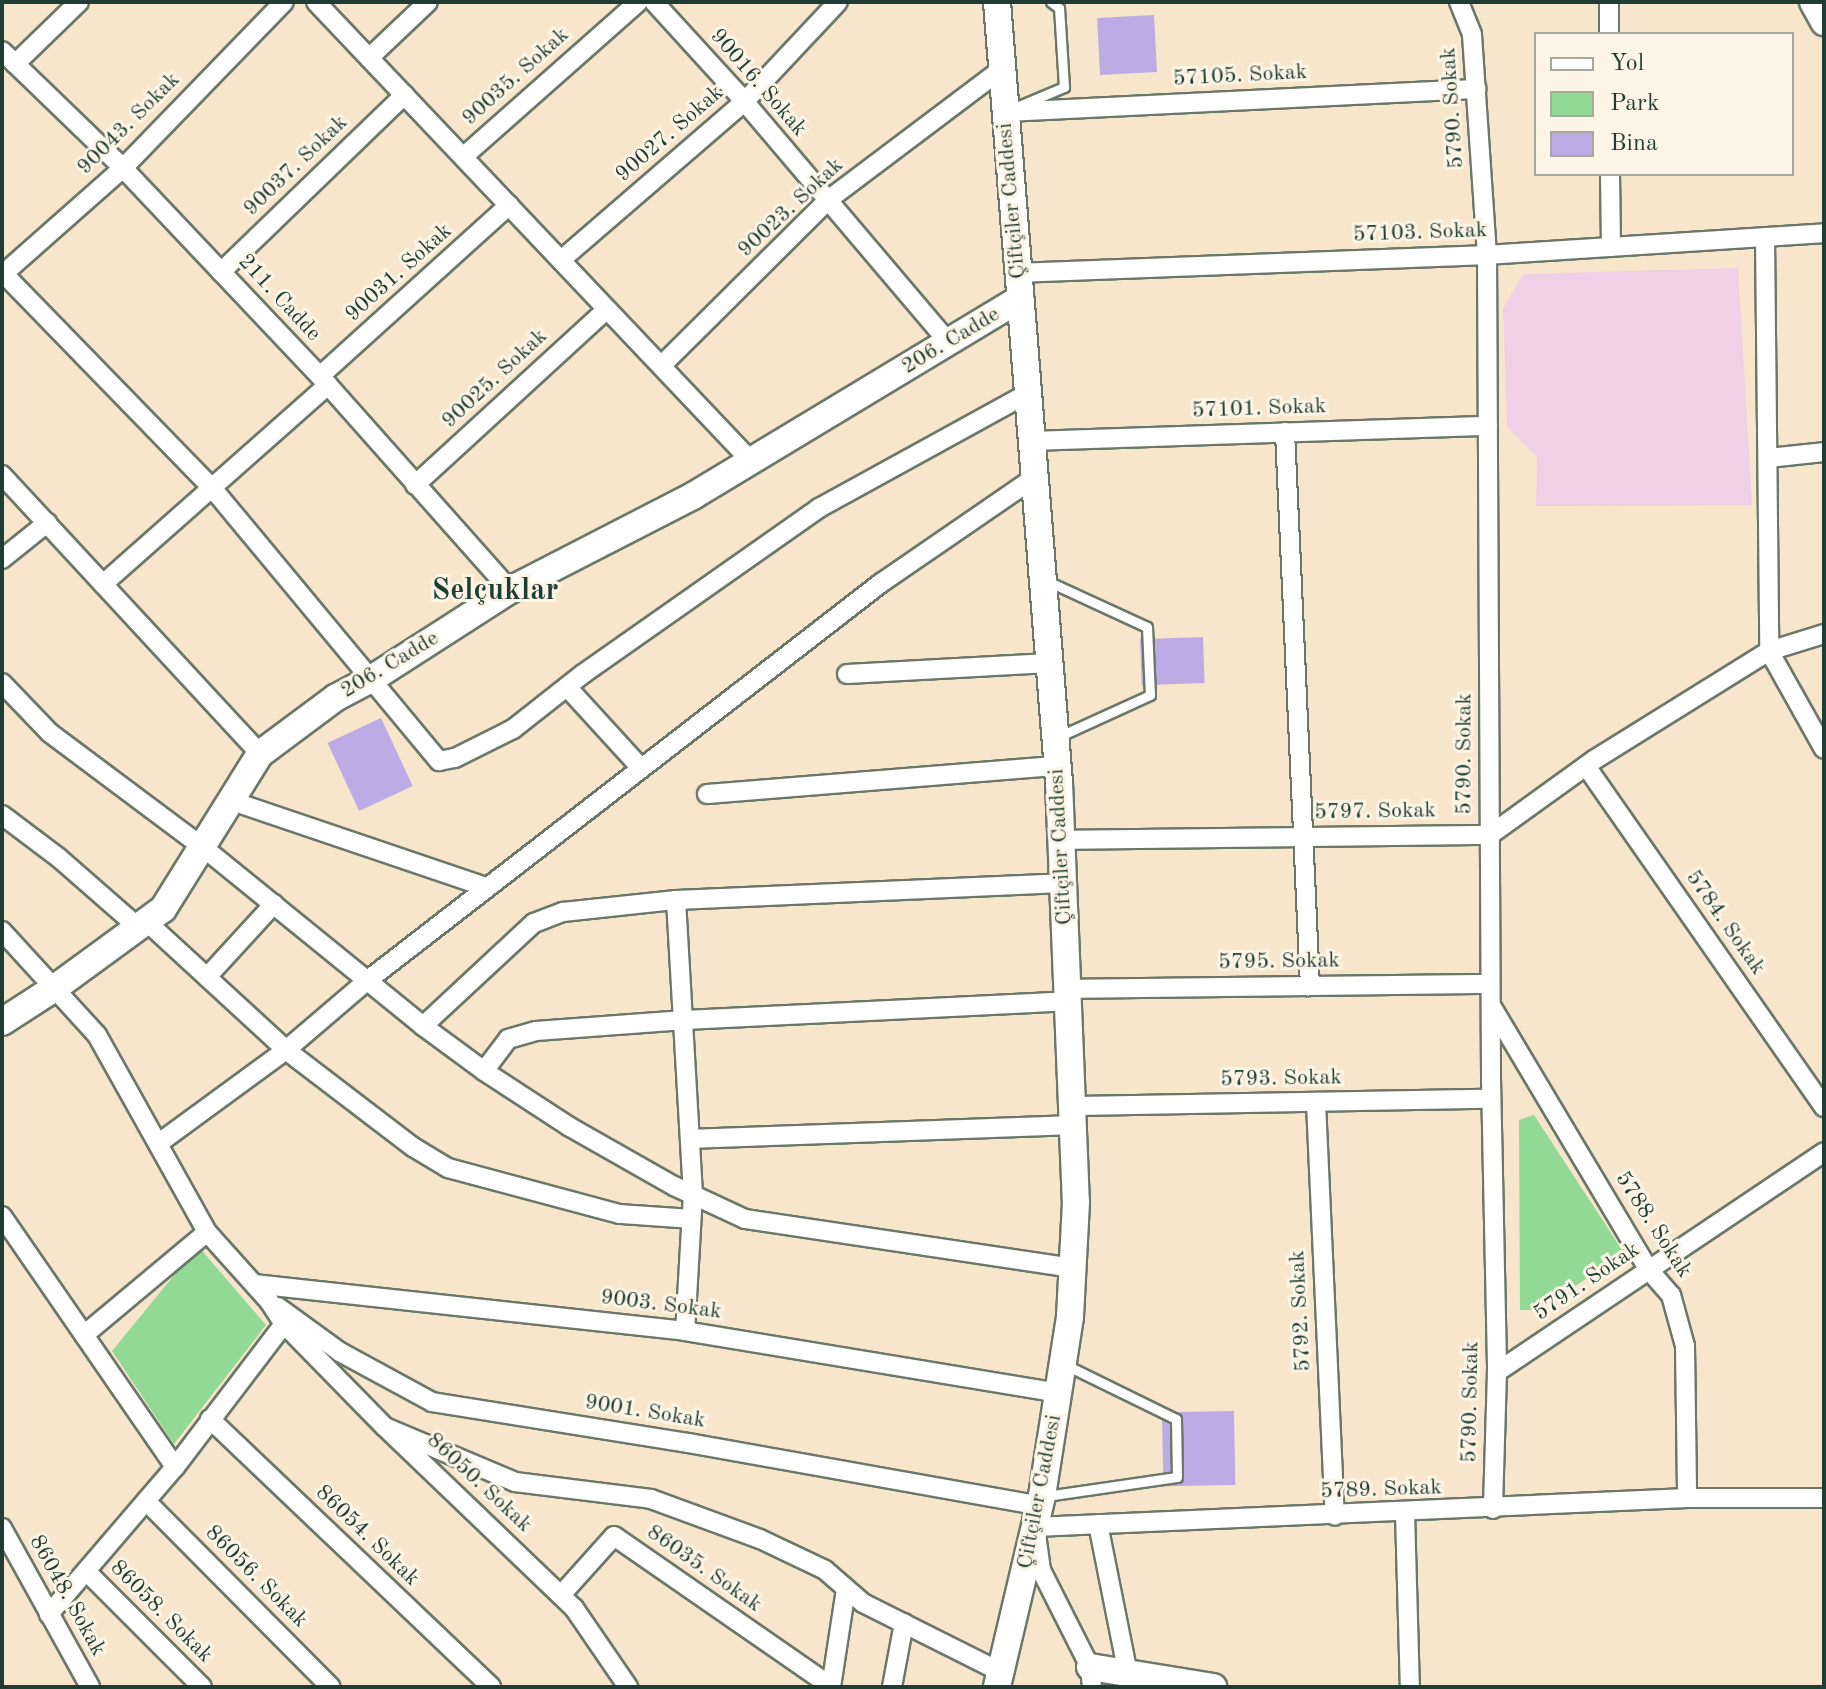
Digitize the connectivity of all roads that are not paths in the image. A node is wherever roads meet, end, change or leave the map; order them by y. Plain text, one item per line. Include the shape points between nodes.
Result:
1 (79, 2) edge
2 (284, 2) edge
3 (316, 2) edge
4 (428, 2) edge
5 (638, 2) edge
6 (654, 2) edge
7 (838, 2) edge
8 (997, 2) edge
9 (1051, 2) edge
10 (1459, 2) edge
11 (1609, 2) edge
12 (1813, 2) edge
13 (1824, 22) edge
14 (1609, 32) edge
15 (9, 57) edge
16 (369, 58) junction
17 (1002, 69) junction
18 (1476, 89) junction
19 (404, 95) junction
20 (744, 102) junction
21 (1005, 112) junction
22 (463, 157) junction
23 (123, 168) junction
24 (1610, 176) edge
25 (828, 200) junction
26 (509, 205) junction
27 (1824, 233) edge
28 (1765, 237) junction
29 (1611, 247) junction
30 (1487, 255) junction
31 (561, 260) junction
32 (221, 272) junction
33 (2, 273) edge
34 (1018, 273) junction
35 (1020, 299) junction
36 (607, 309) junction
37 (948, 342) junction
38 (661, 366) junction
39 (324, 380) junction
40 (1028, 393) junction
41 (1488, 426) junction
42 (1285, 432) junction
43 (1032, 441) junction
44 (1824, 452) edge
45 (1768, 458) junction
46 (751, 461) junction
47 (2, 475) edge
48 (1035, 477) junction
49 (415, 485) junction
50 (213, 489) junction
51 (47, 523) junction
52 (2, 559) edge
53 (1043, 579) junction
54 (103, 584) junction
55 (510, 590) junction
56 (1824, 634) edge
57 (1769, 651) junction
58 (1050, 663) junction
59 (847, 674) dead end
60 (373, 678) junction
61 (2, 683) edge
62 (567, 687) junction
63 (1055, 738) junction
64 (1824, 749) edge
65 (260, 754) junction
66 (1058, 766) junction
67 (1586, 766) junction
68 (640, 767) junction
69 (707, 794) dead end
70 (232, 801) junction
71 (2, 815) edge
72 (1490, 835) junction
73 (1304, 837) junction
74 (1061, 840) junction
75 (204, 848) junction
76 (1063, 883) junction
77 (486, 887) junction
78 (676, 900) junction
79 (274, 904) junction
80 (143, 925) junction
81 (2, 931) edge
82 (207, 977) junction
83 (368, 980) junction
84 (1490, 984) junction
85 (1310, 986) junction
86 (56, 987) junction
87 (1068, 995) junction
88 (1490, 1005) junction
89 (685, 1020) junction
90 (2, 1022) edge
91 (423, 1026) junction
92 (286, 1050) junction
93 (484, 1071) junction
94 (1491, 1099) junction
95 (1316, 1103) junction
96 (1824, 1107) edge
97 (1072, 1115) junction
98 (690, 1139) junction
99 (159, 1143) junction
100 (1824, 1152) edge
101 (693, 1194) junction
102 (2, 1216) edge
103 (691, 1219) junction
104 (207, 1232) junction
105 (1072, 1268) junction
106 (1649, 1270) junction
107 (254, 1284) junction
108 (269, 1301) junction
109 (284, 1324) junction
110 (685, 1331) junction
111 (84, 1335) junction
112 (1063, 1363) junction
113 (1497, 1372) junction
114 (1059, 1393) junction
115 (210, 1419) junction
116 (385, 1427) junction
117 (175, 1467) junction
118 (1687, 1498) junction
119 (1824, 1498) edge
120 (146, 1501) junction
121 (1493, 1509) junction
122 (1039, 1510) junction
123 (1405, 1513) junction
124 (1335, 1516) junction
125 (1098, 1524) junction
126 (2, 1528) edge
127 (86, 1571) junction
128 (846, 1589) junction
129 (561, 1595) junction
130 (49, 1614) junction
131 (904, 1623) junction
132 (1128, 1674) junction
133 (1091, 1677) edge
134 (999, 1679) edge
135 (90, 1687) edge
136 (202, 1687) edge
137 (331, 1687) edge
138 (491, 1687) edge
139 (627, 1687) edge
140 (831, 1687) edge
141 (892, 1687) edge
142 (1213, 1687) edge
143 (1410, 1687) edge

1 - 15 street
2 - 23 street, 90043. Sokak
3 - 16 street
4 - 16 street
5 - 22 street, 90035. Sokak
6 - 20 street, 90016. Sokak
7 - 20 street, 90027. Sokak
8 - 17 street, Çiftçiler Caddesi
9 - 21 lane via 1059,8 1064,87
10 - 18 street, 5790. Sokak via 1472,35
11 - 14 street
12 - 13 street
15 - 23 street, 211. Cadde
16 - 19 street
17 - 21 street, Çiftçiler Caddesi
17 - 25 street, 90023. Sokak
18 - 21 street, 57105. Sokak
18 - 30 street, 5790. Sokak
19 - 22 street
19 - 32 street, 90037. Sokak
20 - 25 street, 90016. Sokak
20 - 31 street, 90027. Sokak
21 - 34 street, Çiftçiler Caddesi
22 - 26 street
23 - 32 street, 211. Cadde
23 - 33 street, 90043. Sokak
24 - 29 street
25 - 37 street, 90016. Sokak
25 - 38 street, 90023. Sokak
26 - 31 street
26 - 39 street, 90031. Sokak
27 - 28 street, 57103. Sokak
28 - 29 street, 57103. Sokak
28 - 45 street
29 - 30 street, 57103. Sokak
30 - 34 street, 57103. Sokak
30 - 41 street, 5790. Sokak
31 - 36 street
32 - 39 street, 211. Cadde
33 - 50 street
34 - 35 street, Çiftçiler Caddesi
35 - 37 street, 206. Cadde
35 - 40 street, Çiftçiler Caddesi
36 - 38 street
36 - 49 street, 90025. Sokak
37 - 46 street, 206. Cadde
38 - 46 street
39 - 49 street, 211. Cadde
39 - 50 street, 90031. Sokak
40 - 43 street, Çiftçiler Caddesi
40 - 62 street via 819,508
41 - 42 street, 57101. Sokak
41 - 72 street, 5790. Sokak
42 - 43 street, 57101. Sokak
42 - 73 street
43 - 48 street, Çiftçiler Caddesi
44 - 45 street
45 - 57 street
46 - 55 street, 206. Cadde
47 - 51 street
48 - 53 street, Çiftçiler Caddesi
48 - 68 street via 881,583
49 - 55 street, 211. Cadde
50 - 54 street, 90031. Sokak
50 - 60 street
51 - 52 street
51 - 54 street
53 - 58 street, Çiftçiler Caddesi
53 - 63 lane via 1147,627 1150,695
54 - 65 street
55 - 60 street, 206. Cadde
56 - 57 street
57 - 64 street
57 - 67 street
58 - 59 street
58 - 63 street, Çiftçiler Caddesi
60 - 62 street via 439,761 513,729
60 - 65 street, 206. Cadde via 335,698
61 - 75 street via 50,733
62 - 68 street
63 - 66 street, Çiftçiler Caddesi
65 - 70 street, 206. Cadde
66 - 69 street
66 - 74 street, Çiftçiler Caddesi
67 - 72 street
67 - 96 street, 5784. Sokak
68 - 77 street
70 - 75 street, 206. Cadde
70 - 77 street
71 - 80 street
72 - 73 street, 5797. Sokak
72 - 84 street, 5790. Sokak
73 - 74 street, 5797. Sokak
73 - 85 street
74 - 76 street, Çiftçiler Caddesi
75 - 79 street
75 - 80 street, 206. Cadde via 163,909
76 - 78 street
76 - 87 street, Çiftçiler Caddesi
77 - 83 street
78 - 89 street
78 - 91 street via 563,912 534,923
79 - 82 street
79 - 83 street
80 - 82 street
80 - 86 street, 206. Cadde
81 - 86 street
82 - 92 street
83 - 91 street
83 - 92 street
84 - 85 street, 5795. Sokak
84 - 88 street, 5790. Sokak
85 - 87 street, 5795. Sokak
86 - 90 street, 206. Cadde
86 - 99 street via 97,1035
87 - 89 street, 5795. Sokak
87 - 97 street, Çiftçiler Caddesi
88 - 94 street, 5790. Sokak
88 - 106 street, 5788. Sokak
89 - 93 street, 5795. Sokak via 536,1031 508,1039
89 - 98 street
91 - 93 street
92 - 99 street
92 - 103 street via 448,1168 620,1214
93 - 101 street via 570,1127
94 - 95 street, 5793. Sokak
94 - 113 street, 5790. Sokak
95 - 97 street, 5793. Sokak
95 - 124 street, 5792. Sokak
97 - 98 street, 5793. Sokak
97 - 105 street, Çiftçiler Caddesi
98 - 101 street
99 - 104 street
100 - 106 street, 5791. Sokak
101 - 103 street
101 - 105 street via 745,1219
102 - 111 street
103 - 110 street
104 - 107 street
104 - 111 street
105 - 112 street, Çiftçiler Caddesi
106 - 113 street, 5791. Sokak
106 - 118 street, 5788. Sokak via 1671,1295 1685,1346
107 - 108 street
107 - 110 street, 9003. Sokak
108 - 109 street, 86050. Sokak
108 - 122 street, 9001. Sokak via 340,1352 432,1402 688,1443
109 - 115 street
109 - 116 street, 86050. Sokak
110 - 114 street, 9003. Sokak
111 - 117 street
112 - 114 street, Çiftçiler Caddesi
112 - 122 lane via 1176,1419 1177,1477
113 - 121 street, 5790. Sokak
114 - 122 street, Çiftçiler Caddesi
115 - 117 street
115 - 138 street, 86054. Sokak
116 - 128 street via 515,1482 651,1499 773,1545 825,1570
116 - 129 street, 86050. Sokak
117 - 120 street
118 - 119 street, 5789. Sokak
118 - 121 street, 5789. Sokak
120 - 127 street
120 - 137 street, 86056. Sokak
121 - 123 street, 5789. Sokak
122 - 125 street, 5789. Sokak
122 - 133 street via 1041,1570
122 - 134 street, Çiftçiler Caddesi
123 - 124 street, 5789. Sokak
123 - 143 street
124 - 125 street, 5789. Sokak
125 - 132 street
126 - 130 street, 86048. Sokak
127 - 130 street
127 - 136 street, 86058. Sokak
128 - 131 street
128 - 140 street
129 - 139 street, 86050. Sokak
129 - 140 street, 86035. Sokak via 614,1536
130 - 135 street, 86048. Sokak
131 - 134 street
131 - 141 street
132 - 133 street
132 - 142 street

